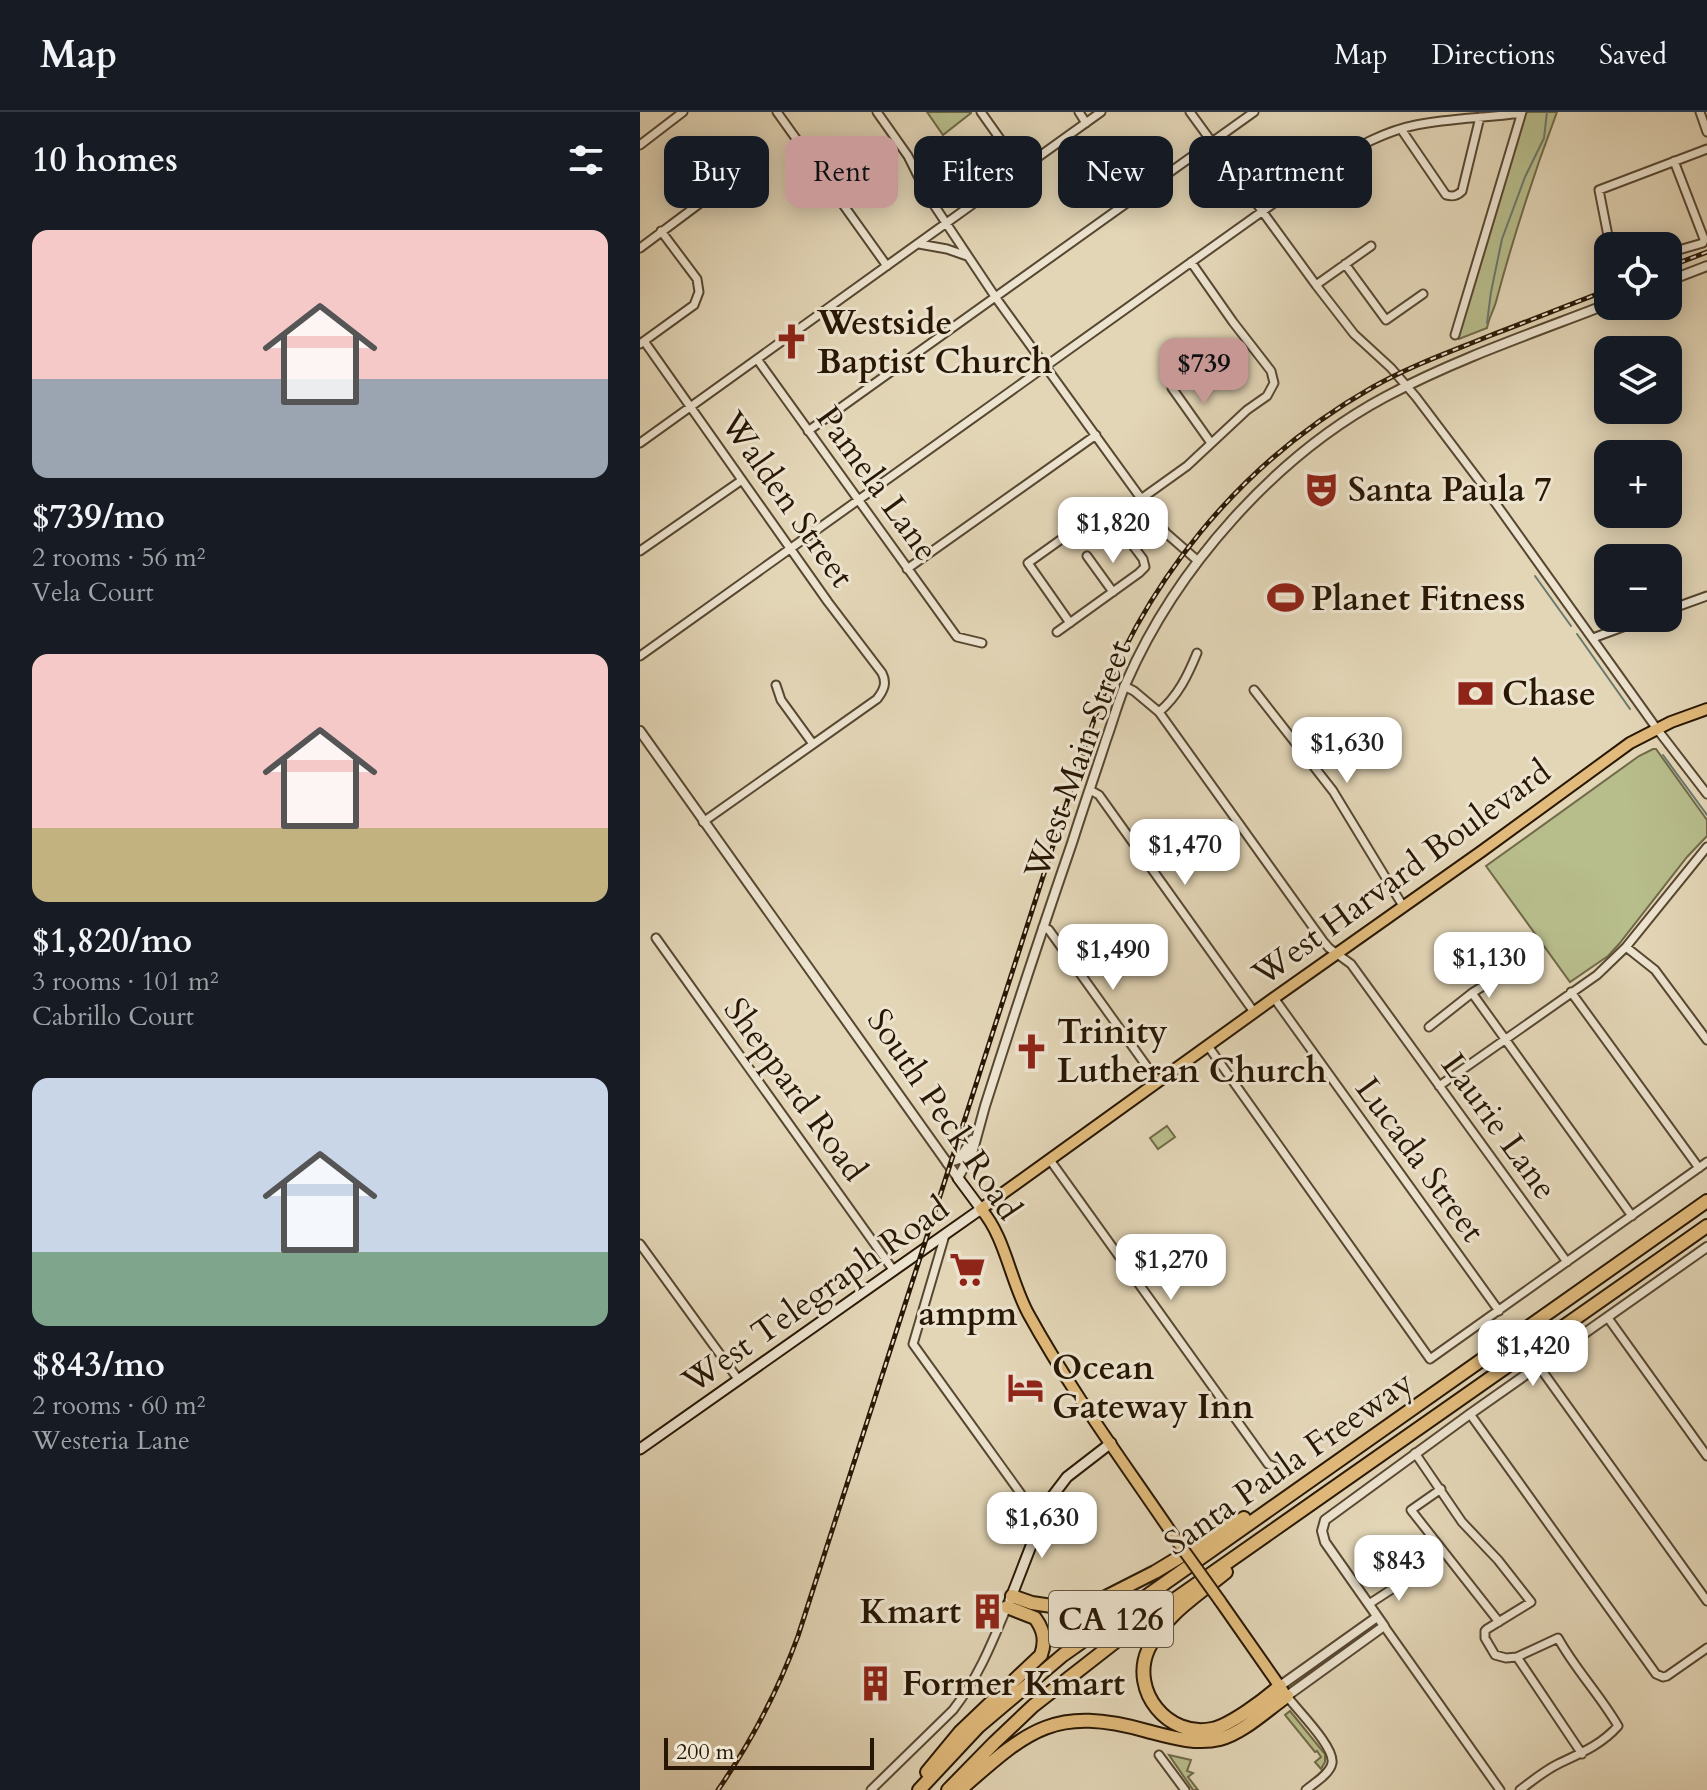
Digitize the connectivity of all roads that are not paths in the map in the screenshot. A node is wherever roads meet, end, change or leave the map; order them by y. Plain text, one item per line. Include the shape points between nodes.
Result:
1 (777, 112) edge
2 (877, 112) edge
3 (981, 112) edge
4 (1079, 112) edge
5 (1101, 112) edge
6 (1190, 112) edge
7 (1254, 112) edge
8 (1522, 112) edge
9 (1700, 112) edge
10 (678, 113) edge
11 (1465, 115) edge
12 (1480, 117) junction
13 (1086, 123) junction
14 (1401, 129) junction
15 (1707, 132) edge
16 (998, 136) edge
17 (1208, 136) edge
18 (1220, 136) edge
19 (640, 145) edge
20 (1707, 149) edge
21 (1042, 155) edge
22 (1189, 159) edge
23 (1674, 161) junction
24 (693, 208) edge
25 (969, 208) edge
26 (1262, 210) junction
27 (947, 224) junction
28 (661, 231) junction
29 (1607, 232) edge
30 (919, 244) junction
31 (1371, 246) dead end
32 (640, 248) edge
33 (1682, 249) edge
34 (969, 257) junction
35 (1191, 262) junction
36 (1345, 264) junction
37 (887, 266) junction
38 (1707, 266) edge
39 (1682, 276) edge
40 (1316, 285) junction
41 (1423, 294) dead end
42 (996, 298) junction
43 (1594, 309) edge
44 (1455, 335) dead end
45 (642, 342) edge
46 (757, 359) junction
47 (1046, 365) junction
48 (1407, 387) junction
49 (1172, 388) dead end
50 (690, 407) junction
51 (808, 431) junction
52 (1096, 435) junction
53 (640, 443) edge
54 (1211, 443) junction
55 (742, 480) junction
56 (1142, 499) junction
57 (858, 500) junction
58 (1116, 522) junction
59 (791, 548) junction
60 (640, 551) edge
61 (1087, 556) dead end
62 (1198, 561) junction
63 (907, 569) junction
64 (1113, 592) junction
65 (1707, 596) edge
66 (1682, 605) edge
67 (1070, 623) junction
68 (1057, 632) dead end
69 (1609, 632) edge
70 (1593, 638) junction
71 (982, 643) dead end
72 (1197, 653) dead end
73 (640, 656) edge
74 (776, 685) dead end
75 (1124, 686) junction
76 (1254, 690) dead end
77 (1707, 709) edge
78 (1159, 712) junction
79 (1657, 729) junction
80 (640, 731) edge
81 (813, 744) junction
82 (1090, 790) junction
83 (1707, 794) edge
84 (703, 822) junction
85 (1707, 847) edge
86 (1403, 906) junction
87 (1043, 927) junction
88 (656, 938) dead end
89 (1626, 947) junction
90 (1531, 953) dead end
91 (1337, 954) junction
92 (1571, 992) junction
93 (1472, 993) junction
94 (1274, 998) junction
95 (1254, 1012) junction
96 (1429, 1027) dead end
97 (1505, 1039) junction
98 (1707, 1040) edge
99 (1208, 1046) junction
100 (1158, 1082) junction
101 (1439, 1086) junction
102 (979, 1129) junction
103 (1050, 1160) junction
104 (1707, 1162) edge
105 (947, 1163) junction
106 (1699, 1168) junction
107 (958, 1178) junction
108 (1707, 1201) edge
109 (981, 1209) junction
110 (1632, 1216) junction
111 (1707, 1226) edge
112 (946, 1233) junction
113 (640, 1244) edge
114 (1707, 1247) edge
115 (1567, 1262) junction
116 (894, 1271) junction
117 (1499, 1311) junction
118 (1608, 1318) junction
119 (1538, 1365) junction
120 (738, 1379) junction
121 (1470, 1414) junction
122 (1111, 1443) junction
123 (640, 1449) edge
124 (1415, 1453) junction
125 (1707, 1456) edge
126 (1275, 1467) dead end
127 (1322, 1471) junction
128 (1441, 1489) junction
129 (1021, 1494) dead end
130 (1302, 1510) junction
131 (1412, 1576) dead end
132 (1010, 1601) junction
133 (1707, 1601) edge
134 (1369, 1604) junction
135 (1377, 1617) junction
136 (1499, 1622) junction
137 (1384, 1626) junction
138 (1707, 1648) edge
139 (1517, 1657) junction
140 (1284, 1691) junction
141 (1582, 1754) junction
142 (1159, 1755) dead end
143 (871, 1790) edge
144 (912, 1790) edge
145 (919, 1790) edge
146 (948, 1790) edge
147 (960, 1790) edge
148 (1185, 1790) edge
149 (1306, 1790) edge
150 (1500, 1790) edge
151 (1520, 1790) edge

1 - 37 street
2 - 27 street
3 - 16 street
4 - 13 street
5 - 13 street
6 - 17 street
7 - 18 street
8 - 12 street
8 - 44 street
9 - 15 street
10 - 19 street
11 - 12 street
11 - 14 street
12 - 14 street via 1462,191 1452,197
13 - 21 street
14 - 26 street via 1330,163
20 - 23 street
22 - 42 street
23 - 29 street via 1599,190
23 - 33 street via 1704,239
24 - 28 street
25 - 27 street
26 - 35 street
26 - 40 street
27 - 30 street
27 - 34 street
28 - 32 street
28 - 45 street via 697,279 699,292 694,305
30 - 34 street
30 - 37 street
31 - 36 street
34 - 42 street
35 - 47 street
35 - 54 street via 1271,371 1274,383 1267,396
36 - 40 street
36 - 41 street via 1386,320
37 - 46 street
38 - 39 street
40 - 48 street via 1354,334
42 - 47 street
42 - 51 street
43 - 48 street, West Main Street
45 - 50 street, Walden Street
46 - 50 street
46 - 51 street, Pamela Lane
47 - 52 street
47 - 57 street
48 - 62 street, West Main Street via 1302,454 1237,514
48 - 70 street
49 - 54 street
50 - 53 street
50 - 55 street, Walden Street
51 - 57 street, Pamela Lane
52 - 56 street
52 - 63 street
54 - 56 street
55 - 59 street, Walden Street
55 - 60 street
56 - 58 street via 1138,511
56 - 62 street via 1166,533
57 - 59 street
57 - 63 street, Pamela Lane
58 - 64 street via 1145,567
58 - 67 street via 1097,515 1028,563
59 - 73 street
59 - 81 street, Walden Street via 885,683 877,699
61 - 64 street
62 - 75 street, West Main Street via 1164,610
63 - 71 street, Pamela Lane via 957,637
64 - 67 street
65 - 66 street
67 - 68 street
69 - 70 street
70 - 79 street
72 - 78 street via 1177,694
74 - 81 street
75 - 78 street, Laurie Lane
75 - 82 street, West Main Street
76 - 86 street via 1333,791
77 - 79 main road, West Harvard Boulevard
78 - 91 street, Laurie Lane
79 - 83 street
79 - 86 main road, West Harvard Boulevard via 1595,767
80 - 84 street, South Peck Road
81 - 84 street
82 - 87 street, West Main Street
82 - 95 street via 1099,795
84 - 105 street, South Peck Road
85 - 89 street
86 - 91 main road, West Harvard Boulevard
87 - 100 street
87 - 102 street, West Main Street
88 - 116 street, Sheppard Road
89 - 92 street
89 - 98 street via 1655,970
90 - 93 street
91 - 94 main road, West Harvard Boulevard
91 - 101 street, Laurie Lane via 1351,964
92 - 97 street
92 - 106 street
93 - 96 street
93 - 97 street
94 - 95 main road, West Harvard Boulevard
94 - 117 street, Lucada Street
95 - 99 main road, West Harvard Boulevard
97 - 101 street
97 - 110 street
99 - 100 main road, West Harvard Boulevard
99 - 117 street via 1430,1359
100 - 103 main road, West Harvard Boulevard
101 - 115 street, Laurie Lane
102 - 105 street via 959,1159
102 - 107 street, West Main Street
103 - 109 main road, West Harvard Boulevard
103 - 126 street
104 - 106 street
105 - 107 street, South Peck Road
106 - 110 street
107 - 109 main road, South Peck Road
108 - 127 highway, Santa Paula Freeway / CA 126
109 - 112 main road, West Telegraph Road
109 - 122 main road, South Peck Road via 991,1221 1029,1315
110 - 115 street
111 - 130 highway, Santa Paula Freeway / CA 126
112 - 116 main road, West Telegraph Road
112 - 129 street via 913,1344
113 - 120 street
114 - 118 street
115 - 117 street
116 - 120 main road, West Telegraph Road
118 - 119 street
118 - 125 street
119 - 121 street
119 - 133 street
120 - 123 main road, West Telegraph Road
121 - 124 street
121 - 138 street via 1658,1676
122 - 132 main road via 1067,1477 1048,1502
122 - 140 main road, South Peck Road, bridge
124 - 128 street
124 - 134 street via 1325,1520 1322,1537
127 - 132 highway via 1105,1599 1065,1608
127 - 145 highway, Santa Paula Freeway / CA 126 via 1063,1655 978,1727
128 - 136 street via 1411,1510
128 - 136 street via 1462,1522 1531,1602
130 - 140 highway via 1177,1613 1153,1639 1145,1658 1145,1686 1154,1707 1188,1729 1213,1729
130 - 146 highway, Santa Paula Freeway / CA 126 via 1077,1671 1033,1706
131 - 134 street
132 - 143 street via 964,1697
132 - 144 highway via 1038,1622 1045,1641 1041,1655 960,1732
134 - 135 street
135 - 137 street
135 - 140 street
136 - 139 street via 1485,1631 1485,1638 1495,1655
137 - 140 street
137 - 150 street
139 - 141 street
139 - 141 street via 1558,1638 1610,1711 1618,1726
140 - 147 highway via 1230,1735 1209,1741 1105,1722 1060,1723 1027,1735
140 - 149 street, South Peck Road via 1333,1759
141 - 151 street via 1555,1765
142 - 148 street

